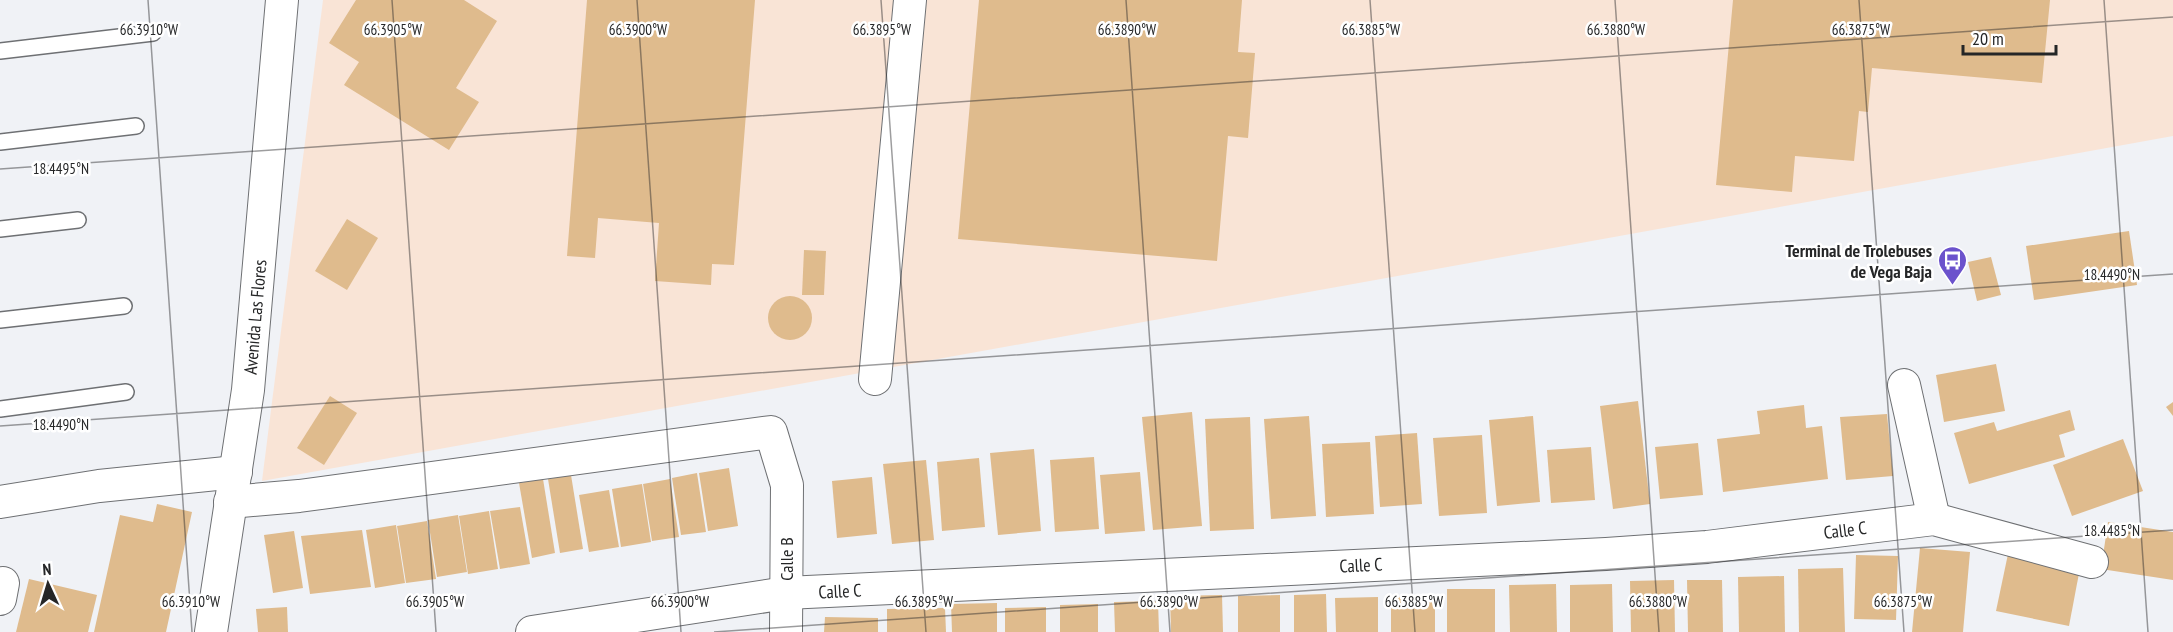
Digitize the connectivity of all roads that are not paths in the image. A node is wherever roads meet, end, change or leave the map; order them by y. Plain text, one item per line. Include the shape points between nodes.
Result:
1 (282, 0) edge
2 (910, 0) edge
3 (153, 33) dead end
4 (0, 51) edge
5 (136, 126) dead end
6 (0, 142) edge
7 (78, 220) dead end
8 (0, 229) edge
9 (124, 306) dead end
10 (0, 320) edge
11 (875, 379) dead end
12 (1904, 385) dead end
13 (126, 392) dead end
14 (0, 409) edge
15 (233, 487) junction
16 (0, 502) edge
17 (1934, 519) junction
18 (2092, 562) dead end
19 (786, 593) junction
20 (211, 632) edge
21 (532, 632) edge
22 (786, 632) edge

1 - 15 street, Avenida Las Flores via 248,390
2 - 11 street
3 - 4 lane
5 - 6 lane
7 - 8 lane
9 - 10 lane
12 - 17 street
13 - 14 lane
15 - 16 street via 99,486
15 - 19 street, Calle B via 299,496 771,432 787,485
15 - 20 street, Avenida Las Flores
17 - 18 street
17 - 19 street, Calle C via 1707,547 1606,554
19 - 21 street, Calle C
19 - 22 street, Calle B

